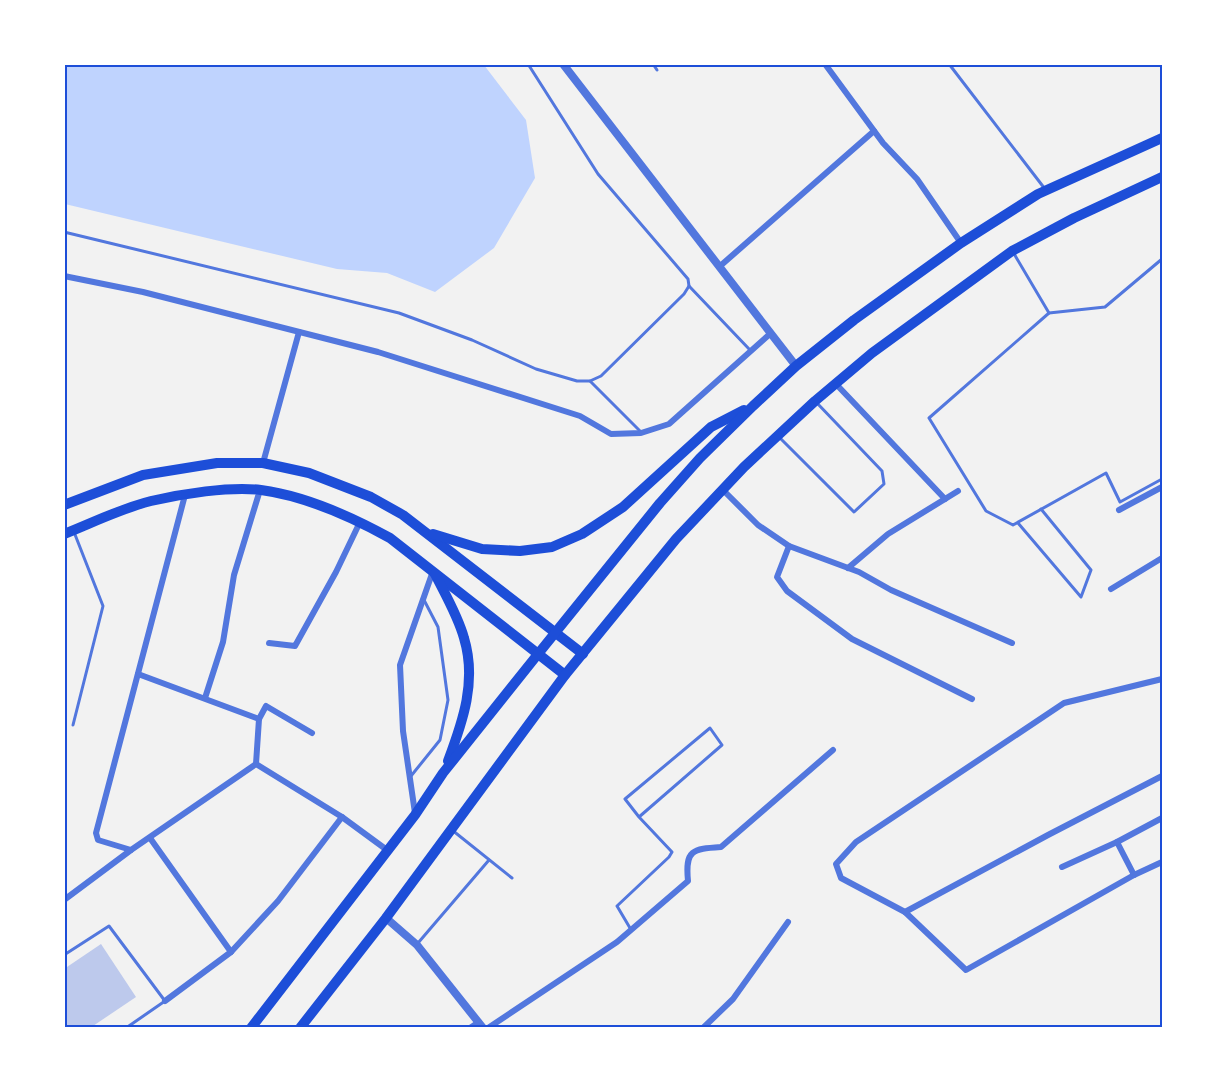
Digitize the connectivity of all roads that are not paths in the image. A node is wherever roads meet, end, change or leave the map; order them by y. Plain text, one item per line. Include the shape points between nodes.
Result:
1 (528, 64) edge
2 (563, 64) edge
3 (653, 64) edge
4 (825, 64) edge
5 (949, 64) edge
6 (657, 70) dead end
7 (874, 131) junction
8 (1162, 138) edge
9 (1162, 177) edge
10 (1046, 190) junction
11 (64, 232) edge
12 (961, 243) junction
13 (1012, 251) junction
14 (1162, 259) edge
15 (719, 267) junction
16 (64, 276) edge
17 (689, 286) junction
18 (1049, 313) junction
19 (299, 332) junction
20 (771, 333) junction
21 (750, 351) junction
22 (796, 366) junction
23 (590, 381) junction
24 (836, 384) junction
25 (815, 401) junction
26 (753, 406) junction
27 (641, 433) junction
28 (778, 436) junction
29 (262, 463) junction
30 (1162, 479) edge
31 (1162, 487) edge
32 (260, 490) junction
33 (723, 490) junction
34 (958, 491) dead end
35 (185, 495) junction
36 (945, 499) junction
37 (64, 505) edge
38 (1041, 509) junction
39 (1119, 510) dead end
40 (360, 522) junction
41 (1018, 523) junction
42 (69, 532) edge
43 (427, 532) junction
44 (789, 546) junction
45 (1162, 558) edge
46 (848, 568) junction
47 (434, 571) junction
48 (1110, 589) dead end
49 (423, 599) junction
50 (556, 633) junction
51 (269, 643) dead end
52 (1012, 643) dead end
53 (538, 654) junction
54 (583, 654) junction
55 (138, 674) junction
56 (565, 675) junction
57 (1162, 679) edge
58 (205, 698) junction
59 (972, 699) dead end
60 (259, 719) junction
61 (73, 725) dead end
62 (312, 733) dead end
63 (833, 750) dead end
64 (256, 764) junction
65 (443, 773) junction
66 (1162, 776) edge
67 (410, 778) junction
68 (415, 814) junction
69 (342, 817) junction
70 (639, 817) junction
71 (1162, 818) edge
72 (451, 830) junction
73 (150, 838) junction
74 (1117, 842) junction
75 (131, 850) junction
76 (387, 850) junction
77 (489, 860) junction
78 (1162, 862) edge
79 (1062, 867) dead end
80 (1134, 875) junction
81 (512, 878) dead end
82 (64, 900) edge
83 (905, 912) junction
84 (386, 918) junction
85 (789, 922) dead end
86 (631, 930) junction
87 (417, 945) junction
88 (231, 952) junction
89 (64, 955) edge
90 (165, 1001) junction
91 (481, 1025) edge
92 (306, 1026) edge
93 (126, 1028) edge
94 (251, 1028) edge
95 (470, 1028) edge
96 (488, 1028) edge
97 (704, 1028) edge

1 - 17 lane via 598,174 688,279
2 - 15 street
3 - 6 lane
4 - 7 street
5 - 10 lane
7 - 12 street via 917,179
7 - 15 street
8 - 10 main road
9 - 13 main road
10 - 12 main road
11 - 23 lane via 399,314 472,340 536,369
12 - 22 main road
13 - 18 lane
13 - 24 main road via 909,325
14 - 18 lane via 1105,307
15 - 20 street
16 - 19 street
17 - 21 lane
17 - 23 lane via 601,376
18 - 41 lane via 929,418 986,511 1013,525
19 - 27 street via 378,352 579,416 611,434
19 - 29 street
20 - 21 street
20 - 22 street
21 - 27 street via 669,424
22 - 26 main road
23 - 27 lane
24 - 25 main road
24 - 36 street
25 - 28 main road
25 - 28 lane via 882,471 884,484 854,512
26 - 43 main road via 711,427 623,507 582,534 552,547 520,551 482,549
26 - 50 main road via 660,503
28 - 33 main road
29 - 37 main road via 218,463 143,475
29 - 43 main road via 309,473 371,497
30 - 38 lane via 1120,502 1106,473
31 - 39 street
32 - 35 main road
32 - 40 main road via 302,499
32 - 58 street via 234,575 223,642
33 - 44 street via 758,525
33 - 54 main road via 676,539
34 - 36 street
35 - 42 main road via 150,501
35 - 55 street
36 - 46 street via 888,534
38 - 41 lane
38 - 41 lane via 1091,570 1081,597
40 - 47 main road via 390,538
40 - 51 street via 295,646
42 - 61 lane via 103,606
43 - 50 main road
44 - 46 street
44 - 59 street via 777,577 787,591 852,639
45 - 48 street
46 - 52 street
47 - 49 street
47 - 53 main road
47 - 65 main road via 465,638 470,680 463,720
49 - 67 street via 400,665
49 - 67 lane via 438,627 448,700 440,740
50 - 53 main road
50 - 54 main road
53 - 56 main road
53 - 65 main road
54 - 56 main road
55 - 58 street
55 - 75 street via 96,833 98,840
56 - 72 main road
57 - 83 street via 1064,703 856,842 836,864 841,878
58 - 60 street
60 - 62 street via 266,706
60 - 64 street
63 - 86 street via 722,847 697,848 689,856 688,881
64 - 69 street
64 - 73 street
65 - 68 main road
66 - 83 street
67 - 68 street
68 - 76 main road
69 - 76 street
69 - 88 street via 278,901
70 - 70 lane via 722,745 710,728 625,799
70 - 86 lane via 672,852 617,906
71 - 74 street
72 - 77 lane
72 - 84 main road
73 - 75 street
73 - 88 street
74 - 79 street
74 - 80 street
75 - 82 street
76 - 94 main road
77 - 81 lane
77 - 87 lane
78 - 80 street
80 - 83 street via 966,970
84 - 87 street
84 - 92 main road
85 - 97 street via 733,999
86 - 96 street
87 - 91 street
88 - 90 street
89 - 90 lane via 109,926
90 - 93 lane
91 - 95 street

